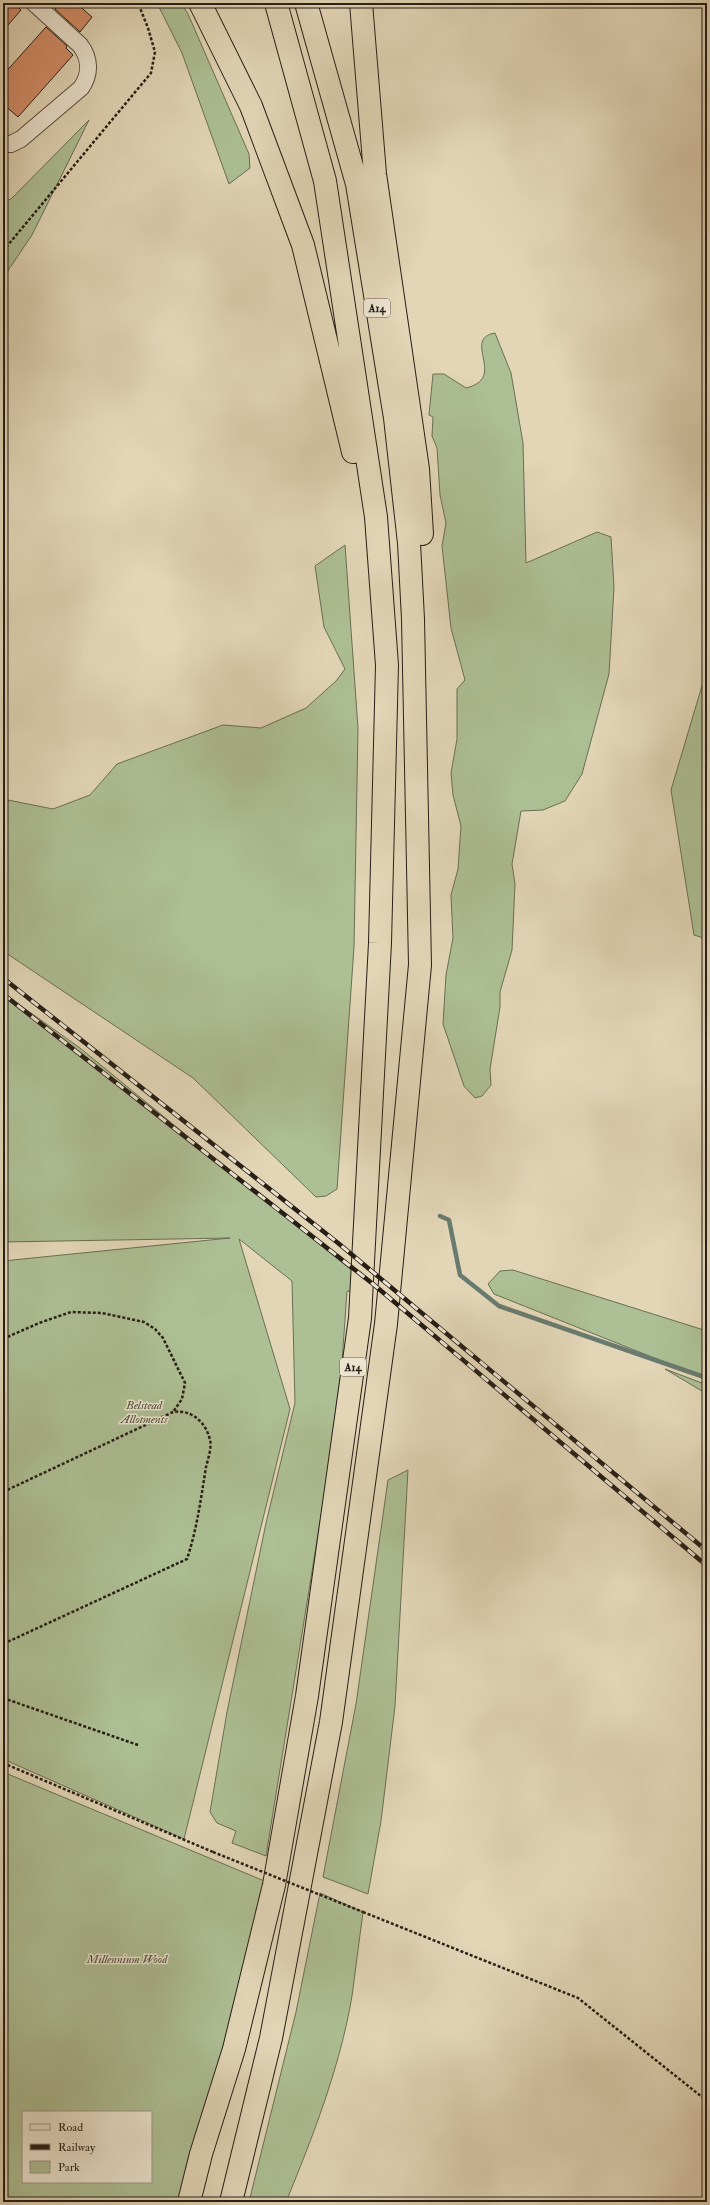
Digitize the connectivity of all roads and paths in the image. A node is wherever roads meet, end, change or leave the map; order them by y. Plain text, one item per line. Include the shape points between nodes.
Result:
1 (34, 3) edge
2 (138, 3) edge
3 (200, 3) edge
4 (276, 3) edge
5 (306, 3) edge
6 (362, 3) edge
7 (3, 144) edge
8 (3, 251) edge
9 (376, 517) junction
10 (413, 619) junction
11 (3, 1339) edge
12 (173, 1412) junction
13 (3, 1492) edge
14 (3, 1644) edge
15 (3, 1698) edge
16 (138, 1745) dead end
17 (3, 1763) edge
18 (707, 2101) edge
19 (707, 2185) edge
20 (189, 2202) edge
21 (231, 2202) edge
22 (706, 2202) edge

1 - 7 lane via 85,52 87,81 21,139 11,144
2 - 8 path via 155,52 151,73
3 - 9 highway, A14 via 251,106 303,245 355,460
4 - 9 highway, A14 via 325,182
5 - 10 highway, A14 via 357,184 395,418 409,543
6 - 10 highway, A14 via 375,174 418,469 423,554
9 - 20 highway, A14 via 387,665 380,943 360,1318 307,1696 274,1885 234,2049 201,2154
10 - 21 highway, A14 via 420,965 386,1324 331,1722 271,2038
11 - 12 path via 39,1322 71,1312 102,1313 144,1322 155,1328 163,1338 185,1383 182,1400
12 - 13 path
12 - 14 path via 182,1410 203,1422 211,1440 194,1539 187,1559
15 - 16 path
17 - 18 path, bridge via 213,1852 578,1998
19 - 22 path

